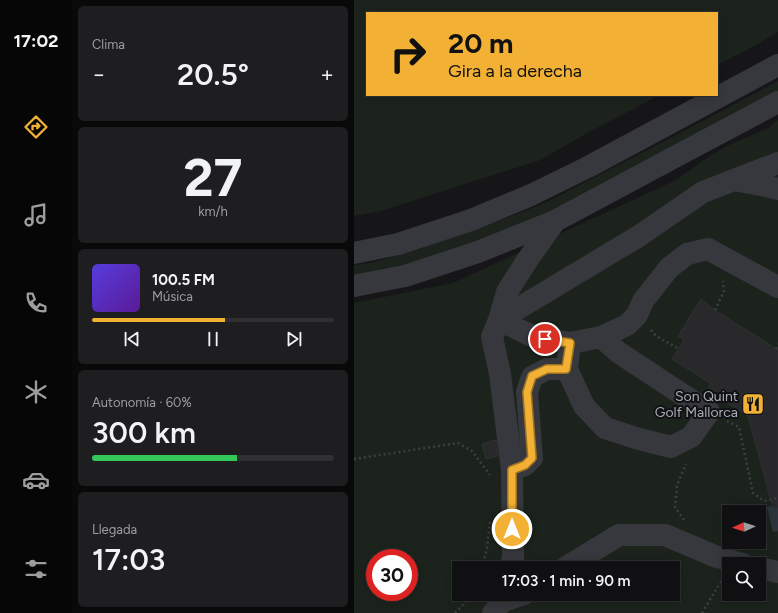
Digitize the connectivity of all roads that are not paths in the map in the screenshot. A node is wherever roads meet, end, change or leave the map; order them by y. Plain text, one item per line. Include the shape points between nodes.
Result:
1 (778, 65) edge
2 (778, 102) edge
3 (778, 163) edge
4 (734, 180) junction
5 (778, 189) edge
6 (555, 222) junction
7 (354, 253) edge
8 (354, 286) edge
9 (778, 287) edge
10 (499, 320) junction
11 (601, 337) junction
12 (570, 343) junction
13 (566, 369) junction
14 (512, 470) junction
15 (722, 558) edge
16 (511, 561) edge
17 (576, 561) edge
18 (766, 569) edge
19 (778, 572) edge

1 - 7 street via 531,195 471,220 398,244
2 - 6 street
3 - 4 street
4 - 5 street
4 - 10 street via 703,192 639,236
6 - 8 street via 478,252 405,276
6 - 10 street via 507,292
9 - 11 street via 708,249 687,254 668,268 643,301 637,315 627,325
10 - 12 street via 532,336
10 - 14 street via 492,337 500,374
11 - 12 street
11 - 13 street via 618,352 709,412 691,437 671,446 605,428 584,406
12 - 13 street
13 - 14 street via 547,369 532,376 527,392 532,458 525,465
14 - 16 street
15 - 17 street via 666,535 619,534
18 - 19 street

